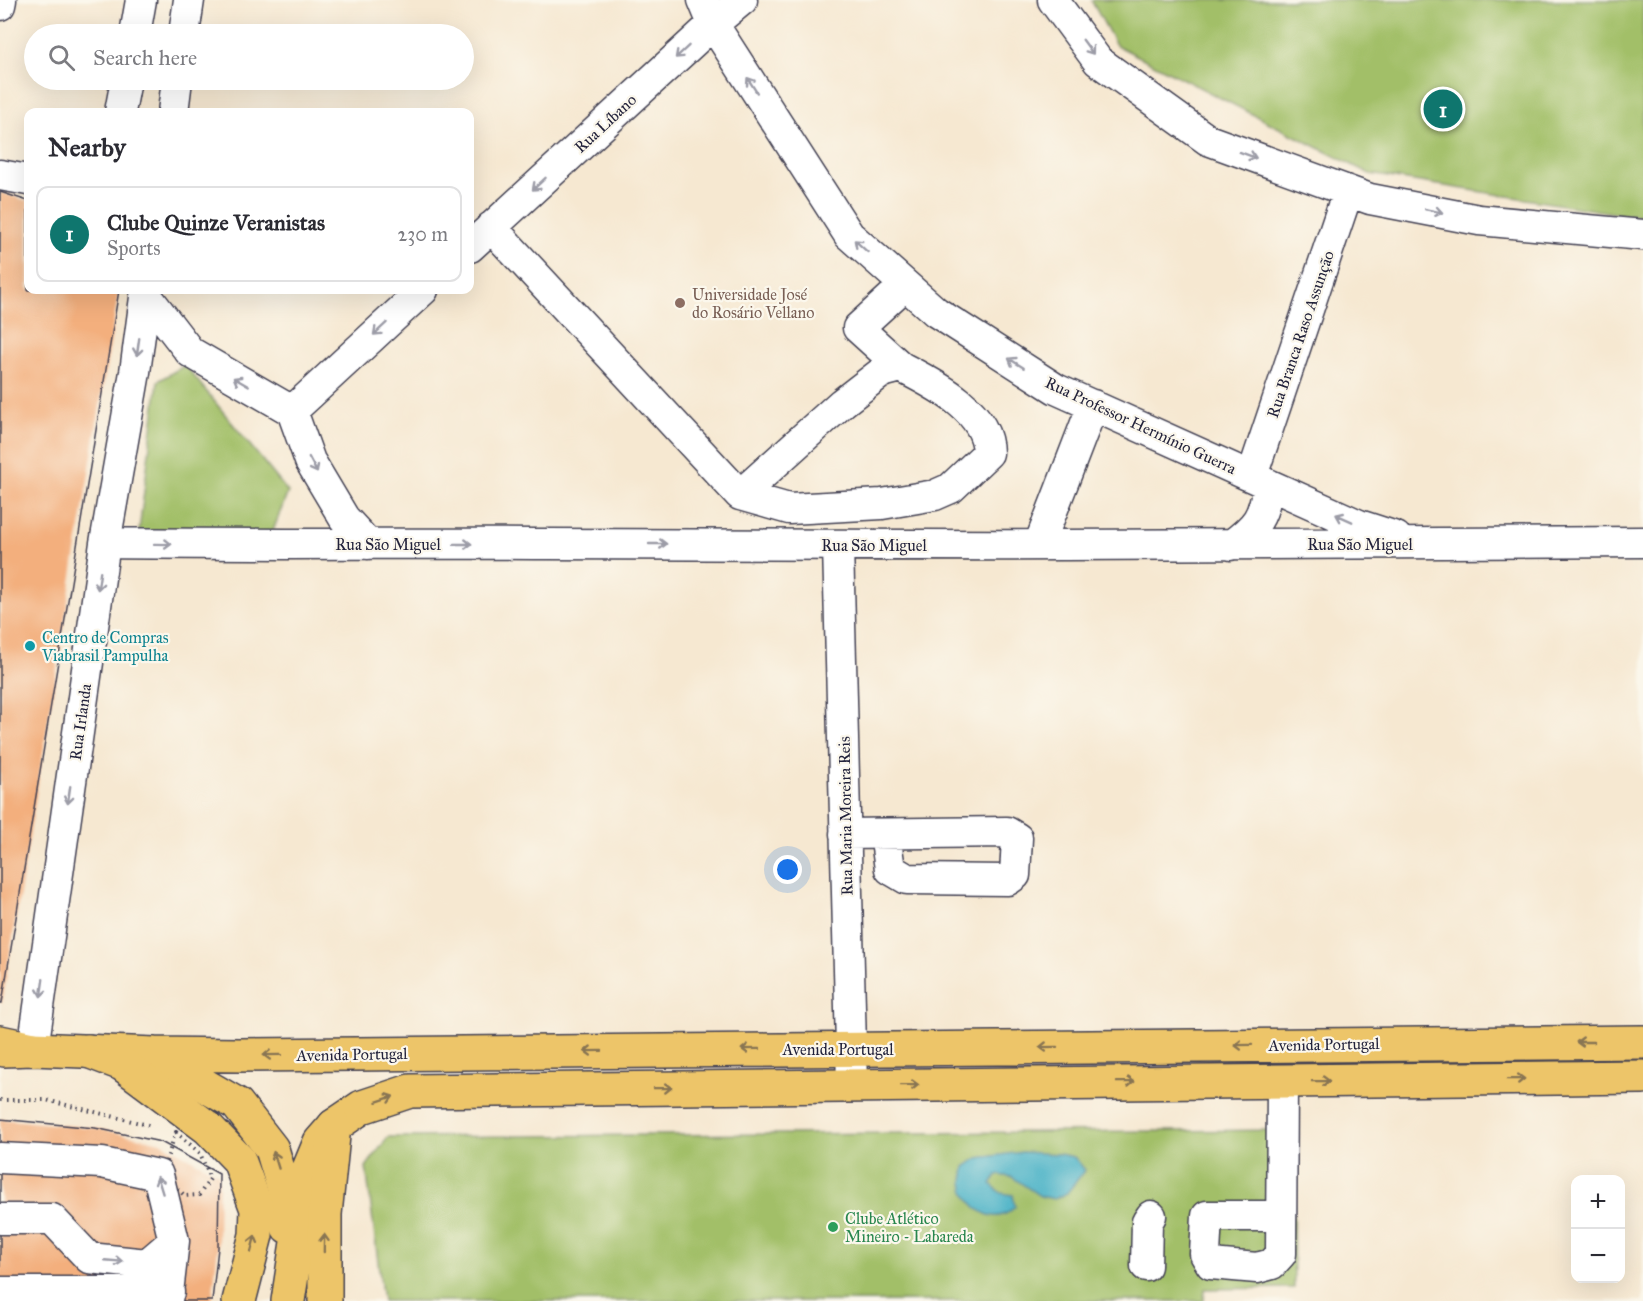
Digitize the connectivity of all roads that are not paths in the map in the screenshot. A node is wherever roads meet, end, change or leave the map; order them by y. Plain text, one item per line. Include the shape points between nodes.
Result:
1 (1, 0) edge
2 (141, 0) edge
3 (189, 0) edge
4 (742, 0) edge
5 (1053, 0) edge
6 (0, 5) edge
7 (708, 12) edge
8 (137, 24) edge
9 (185, 24) edge
10 (124, 90) edge
11 (176, 90) edge
12 (121, 108) edge
13 (174, 108) edge
14 (0, 176) edge
15 (24, 179) edge
16 (1348, 191) junction
17 (491, 227) junction
18 (1643, 235) edge
19 (474, 243) edge
20 (905, 285) junction
21 (146, 294) edge
22 (147, 294) edge
23 (419, 294) edge
24 (901, 367) junction
25 (1093, 405) junction
26 (292, 411) junction
27 (1260, 480) junction
28 (740, 495) junction
29 (1643, 542) edge
30 (105, 543) junction
31 (369, 544) junction
32 (1419, 544) junction
33 (1039, 545) junction
34 (1231, 545) junction
35 (838, 546) junction
36 (845, 834) junction
37 (885, 834) dead end
38 (0, 1042) edge
39 (1643, 1042) edge
40 (851, 1048) junction
41 (33, 1049) junction
42 (0, 1050) edge
43 (88, 1051) junction
44 (122, 1064) junction
45 (1643, 1077) edge
46 (1282, 1081) junction
47 (852, 1086) junction
48 (334, 1126) junction
49 (0, 1158) edge
50 (1151, 1216) dead end
51 (1281, 1216) dead end
52 (0, 1219) edge
53 (174, 1241) junction
54 (1146, 1266) dead end
55 (0, 1292) edge
56 (168, 1297) edge
57 (239, 1301) edge
58 (287, 1301) edge
59 (325, 1301) edge

1 - 6 street
2 - 8 street
3 - 9 street
4 - 7 street, Rua Líbano
5 -> 16 street via 1098,61 1208,140
7 -> 17 street, Rua Líbano
20 -> 7 street, Rua Professor Hermínio Guerra via 849,235
10 - 12 street
11 - 13 street
14 - 15 street
16 -> 18 street via 1370,199 1479,220
16 - 27 street, Rua Branca Raso Assunção
17 - 19 street, Rua Líbano
17 - 28 street
20 - 24 street via 858,328
25 -> 20 street, Rua Professor Hermínio Guerra via 1056,389 936,312
21 -> 30 street, Rua Irlanda
26 -> 22 street via 190,352
23 -> 26 street
24 - 28 street via 882,372 842,403
24 - 28 street via 938,386 975,417 988,447 988,453 951,488 935,495 882,504 789,509
25 - 27 street, Rua Professor Hermínio Guerra
25 - 33 street
26 -> 31 street via 310,461 344,518
32 -> 27 street, Rua Professor Hermínio Guerra via 1359,525
27 - 34 street, Rua Branca Raso Assunção via 1266,502 1253,528
29 - 32 street, Rua São Miguel
30 -> 31 street, Rua São Miguel
30 -> 41 street, Rua Irlanda
31 -> 35 street, Rua São Miguel
32 - 34 street, Rua São Miguel
33 - 34 street, Rua São Miguel
33 - 35 street, Rua São Miguel
35 - 36 street, Rua Maria Moreira Reis
36 - 37 street
36 - 40 street, Rua Maria Moreira Reis
38 - 41 main road
39 -> 40 main road, Avenida Portugal
40 -> 43 main road, Avenida Portugal via 239,1055
40 - 47 street, Rua Maria Moreira Reis
41 - 42 main road
41 - 43 main road, Avenida Portugal
43 - 44 main road
57 -> 44 main road via 256,1235 257,1209 239,1160 208,1128 179,1123
58 -> 44 main road via 289,1239 285,1190 272,1149 237,1104 185,1074
46 -> 45 main road
47 -> 46 main road
46 - 51 street
48 -> 47 main road via 362,1107 410,1090
48 - 58 main road via 320,1142 308,1172
59 -> 48 main road via 325,1214
53 -> 49 street via 158,1175 102,1163
50 - 54 street via 1147,1222
52 -> 53 street via 52,1219 89,1258 147,1264
53 - 56 street
55 - 56 street

